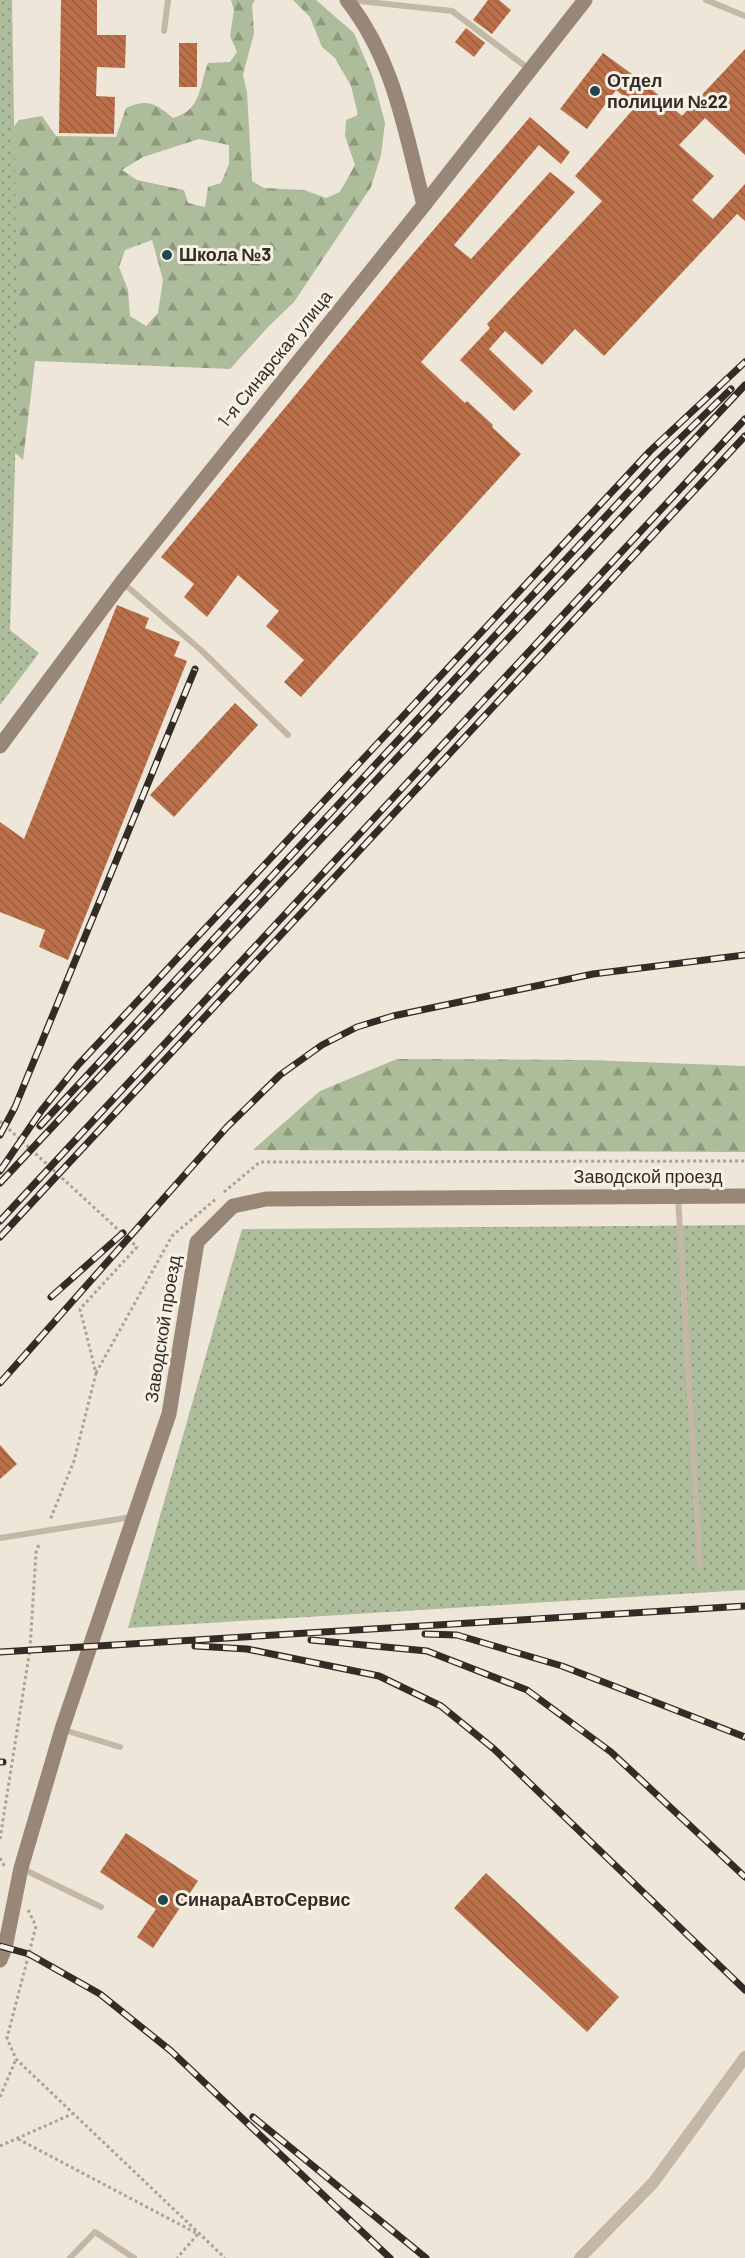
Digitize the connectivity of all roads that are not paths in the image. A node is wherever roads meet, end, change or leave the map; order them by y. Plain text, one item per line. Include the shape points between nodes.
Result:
1 (168, 0) edge
2 (347, 0) edge
3 (585, 0) edge
4 (706, 0) edge
5 (745, 16) edge
6 (164, 31) dead end
7 (530, 70) junction
8 (424, 205) junction
9 (122, 582) junction
10 (288, 735) dead end
11 (0, 746) edge
12 (678, 1196) junction
13 (745, 1196) edge
14 (135, 1516) junction
15 (0, 1538) edge
16 (700, 1565) dead end
17 (62, 1729) junction
18 (120, 1748) dead end
19 (21, 1868) junction
20 (101, 1907) dead end
21 (0, 1960) edge
22 (745, 2056) edge
23 (70, 2258) edge
24 (134, 2258) edge
25 (580, 2258) edge

1 - 6 lane
2 - 7 lane via 452,11
2 - 8 street via 365,23 393,81
3 - 7 street, 1-я Синарская улица
4 - 5 lane
7 - 8 street, 1-я Синарская улица
8 - 9 street, 1-я Синарская улица
9 - 10 lane via 202,651
9 - 11 street, 1-я Синарская улица
12 - 13 street, Заводской проезд
12 - 14 street, Заводской проезд via 266,1199 233,1206 197,1242 169,1414
12 - 16 lane
14 - 15 lane
14 - 17 street, Заводской проезд
17 - 18 lane
17 - 19 street, Заводской проезд
19 - 20 lane
19 - 21 street, Заводской проезд
22 - 25 street via 653,2183
23 - 24 lane via 95,2232

